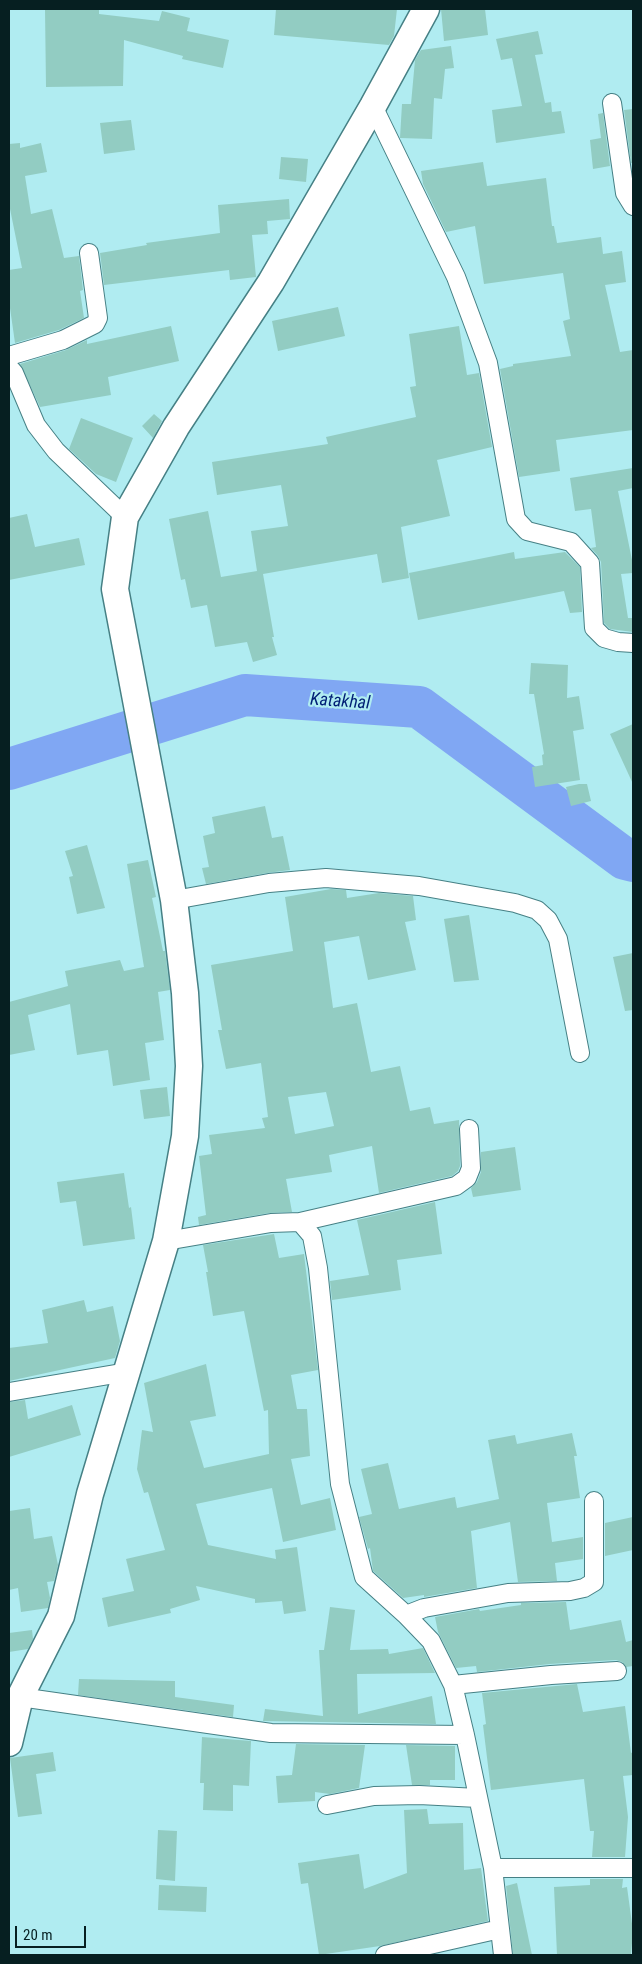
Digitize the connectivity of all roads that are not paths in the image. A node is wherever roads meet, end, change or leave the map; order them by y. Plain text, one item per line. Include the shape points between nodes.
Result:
1 (426, 9) edge
2 (612, 103) dead end
3 (373, 106) junction
4 (633, 206) edge
5 (89, 253) dead end
6 (9, 356) edge
7 (9, 367) edge
8 (125, 517) junction
9 (633, 643) edge
10 (174, 900) junction
11 (580, 1053) dead end
12 (469, 1129) dead end
13 (300, 1222) junction
14 (166, 1241) junction
15 (127, 1372) junction
16 (9, 1392) edge
17 (594, 1501) dead end
18 (406, 1615) junction
19 (617, 1671) dead end
20 (453, 1685) junction
21 (20, 1697) junction
22 (465, 1736) junction
23 (9, 1743) edge
24 (478, 1798) junction
25 (327, 1805) dead end
26 (493, 1868) junction
27 (633, 1868) edge
28 (500, 1929) junction
29 (385, 1955) edge
30 (503, 1955) edge

1 - 3 street
2 - 4 street via 625,193
3 - 8 street via 271,282 176,427
3 - 9 street via 456,277 488,364 516,519 527,532 571,542 590,563 594,628 604,638
5 - 6 street via 98,318 95,324 55,343
7 - 8 street via 36,425 56,451
8 - 10 street via 115,589
10 - 11 street via 269,883 326,878 419,886 537,910 548,920 558,938
10 - 14 street via 185,993 189,1066 184,1136
12 - 13 street via 471,1168 466,1178 456,1186
13 - 14 street via 271,1223
13 - 18 street via 312,1236 315,1252 340,1484 364,1577
14 - 15 street
15 - 16 street
15 - 21 street via 90,1494 61,1616
17 - 18 street via 594,1582 570,1591 508,1593 424,1608
18 - 20 street via 431,1641
19 - 20 street
20 - 22 street
21 - 22 street via 271,1733
21 - 23 street
22 - 24 street
24 - 25 street via 374,1796
24 - 26 street
26 - 27 street
26 - 28 street
28 - 29 street
28 - 30 street

